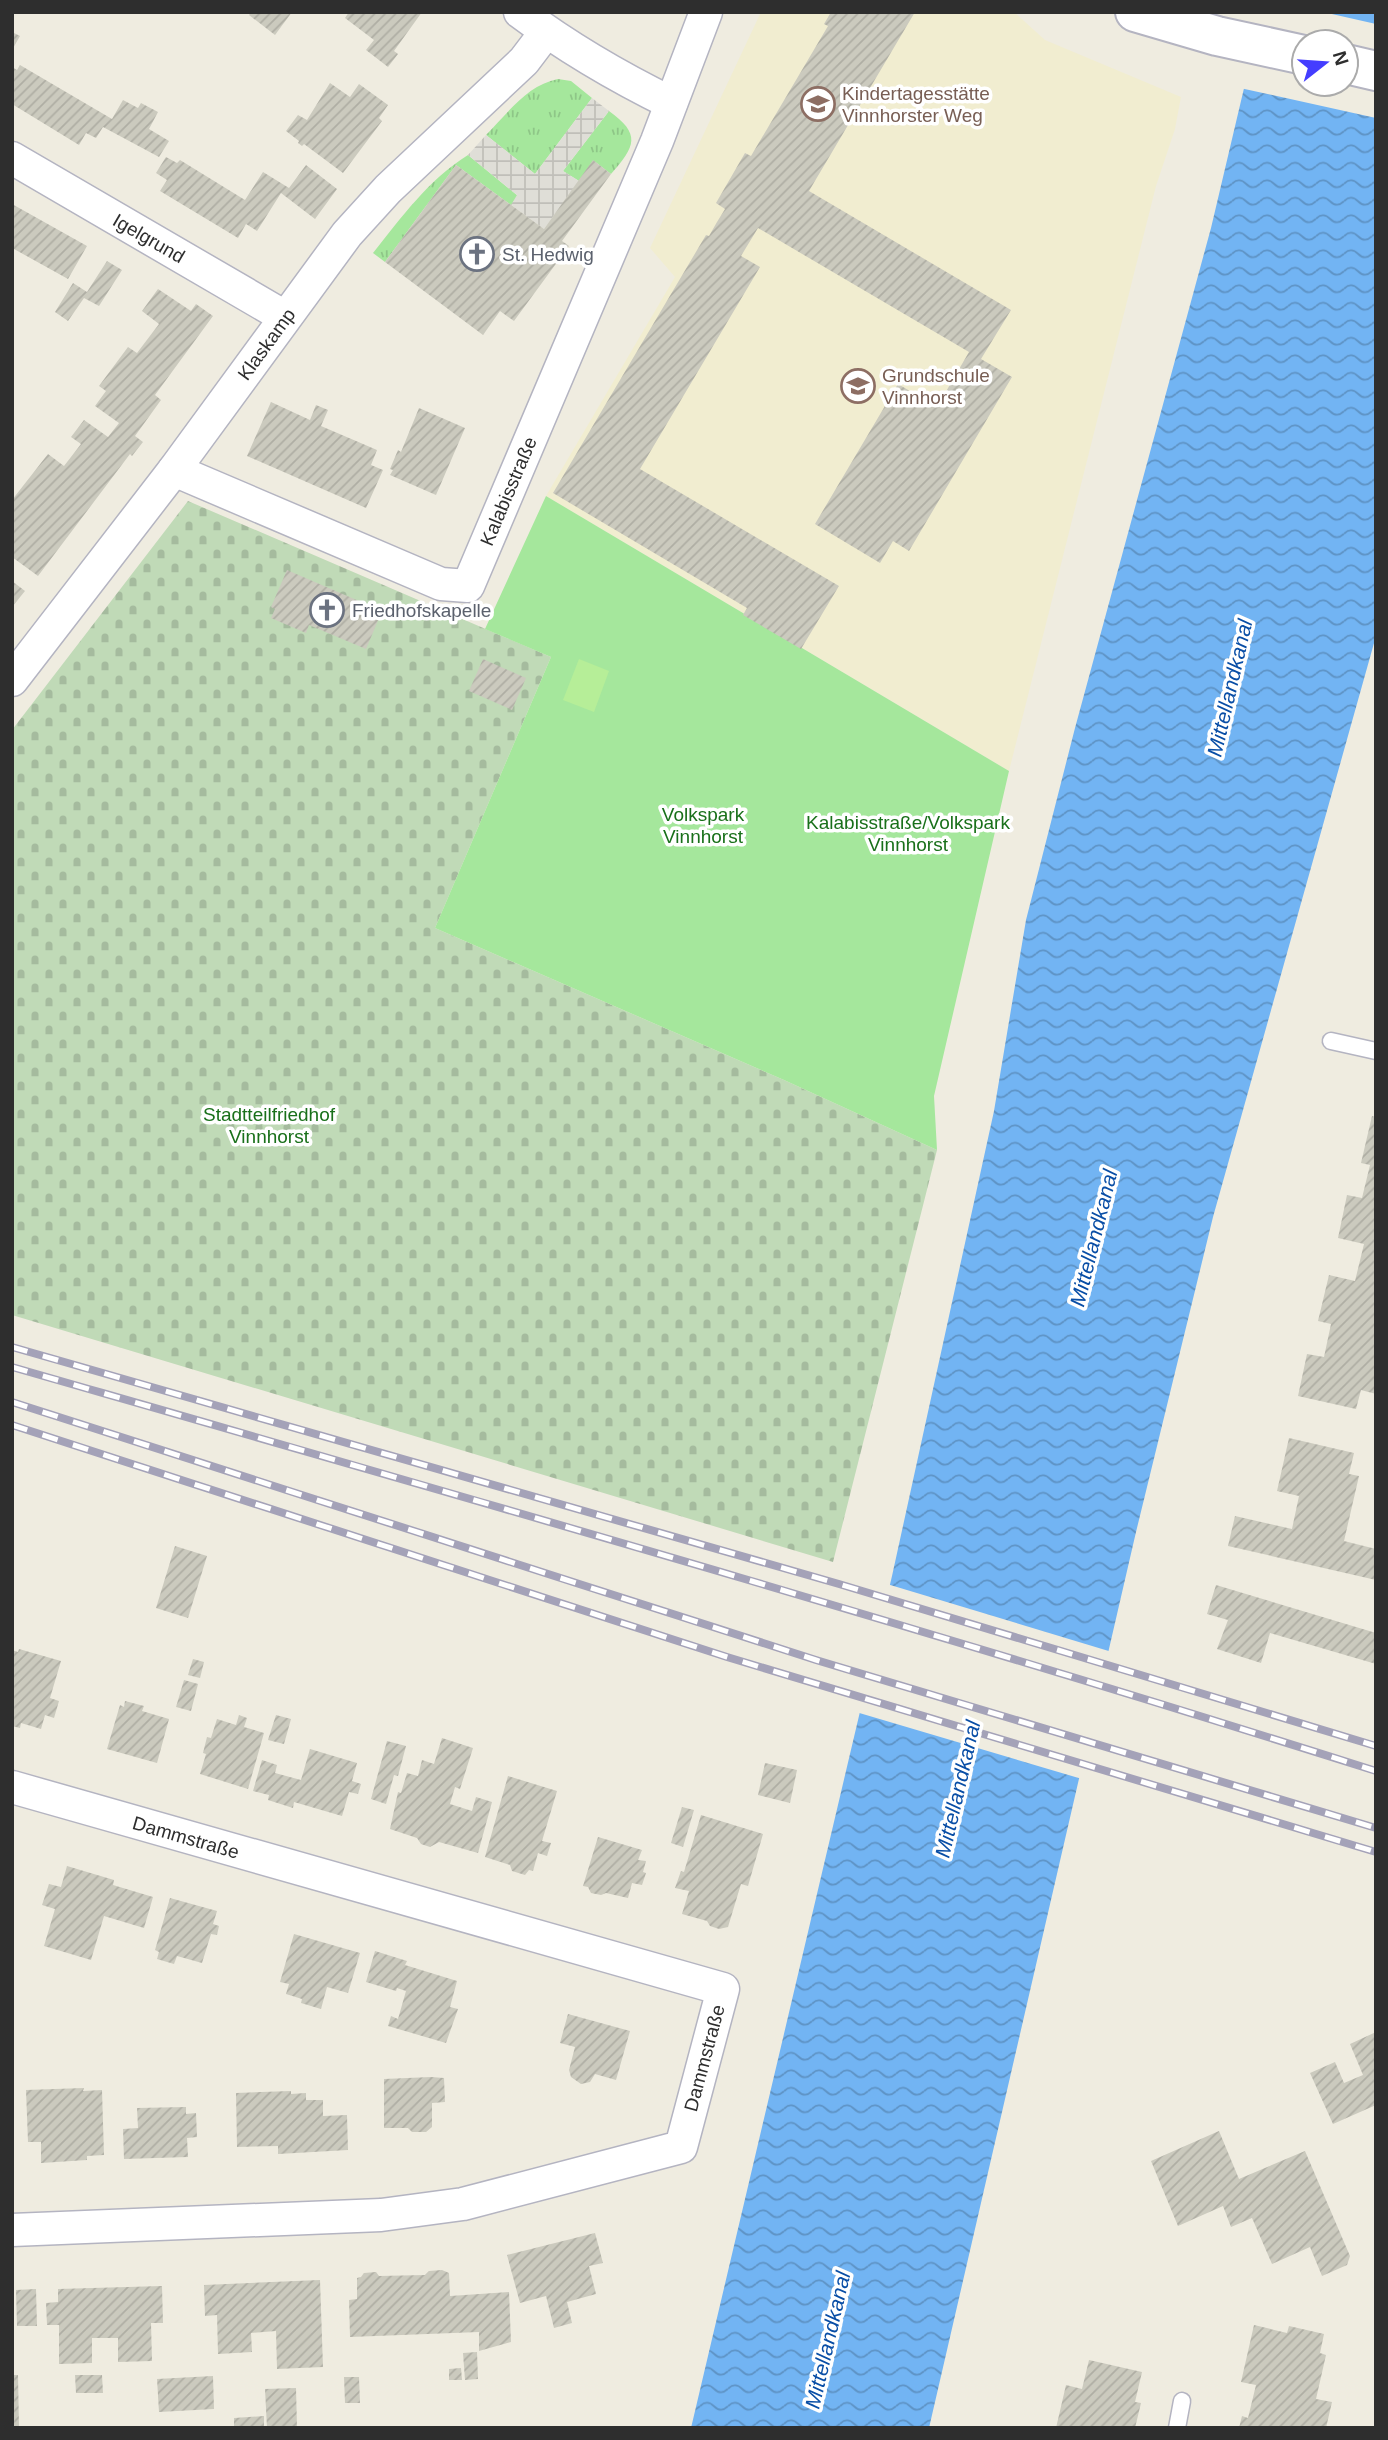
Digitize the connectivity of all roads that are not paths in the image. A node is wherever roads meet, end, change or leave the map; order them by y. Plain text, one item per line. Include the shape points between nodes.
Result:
1 (520, 12) edge
2 (706, 12) edge
3 (1135, 12) edge
4 (547, 32) junction
5 (1290, 52) edge
6 (671, 103) junction
7 (12, 158) edge
8 (285, 317) junction
9 (174, 470) junction
10 (12, 680) edge
11 (1331, 1041) dead end
12 (1376, 1051) edge
13 (12, 1787) edge
14 (12, 2230) edge
15 (1182, 2401) dead end
16 (1177, 2428) edge

1 - 4 street
2 - 6 street
3 - 5 street
4 - 6 street
4 - 8 street, Klaskamp via 524,61 388,189 347,234
6 - 9 street, Kalabisstraße via 468,586 441,584
7 - 8 street, Igelgrund
8 - 9 street, Klaskamp
9 - 10 street, Klaskamp
11 - 12 lane
13 - 14 street, Dammstraße via 723,1989 681,2147 463,2204 381,2215
15 - 16 lane

